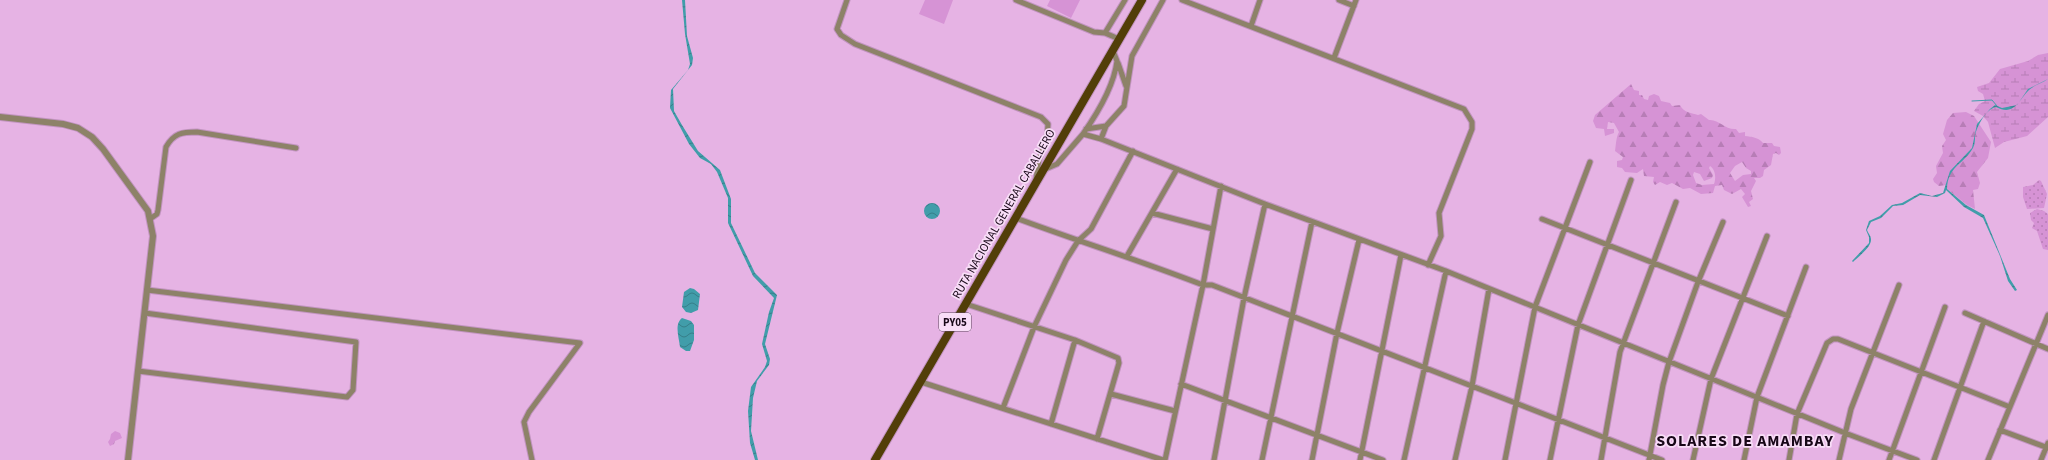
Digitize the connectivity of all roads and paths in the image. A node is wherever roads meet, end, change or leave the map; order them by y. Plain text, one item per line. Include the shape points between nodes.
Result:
1 (847, 0) edge
2 (1016, 0) edge
3 (1125, 0) edge
4 (1142, 0) edge
5 (1163, 0) edge
6 (1182, 0) edge
7 (1260, 0) edge
8 (1339, 0) edge
9 (1356, 0) edge
10 (1354, 6) junction
11 (1251, 26) junction
12 (1105, 33) junction
13 (1119, 40) junction
14 (1113, 51) junction
15 (1334, 58) junction
16 (1117, 61) junction
17 (1127, 88) junction
18 (0, 117) edge
19 (1106, 126) junction
20 (1086, 129) junction
21 (1083, 134) junction
22 (1101, 139) junction
23 (296, 148) dead end
24 (1133, 151) junction
25 (1590, 162) dead end
26 (1177, 169) junction
27 (1043, 170) junction
28 (1632, 180) dead end
29 (1035, 184) junction
30 (1221, 186) junction
31 (1676, 202) dead end
32 (1265, 204) junction
33 (1152, 213) junction
34 (1016, 218) junction
35 (150, 219) junction
36 (1542, 219) dead end
37 (1312, 222) junction
38 (1723, 222) dead end
39 (1565, 228) junction
40 (1213, 229) junction
41 (1768, 236) dead end
42 (1359, 240) junction
43 (1078, 241) junction
44 (1608, 245) junction
45 (1401, 255) junction
46 (1127, 256) junction
47 (1653, 263) junction
48 (1428, 265) junction
49 (1806, 267) dead end
50 (1446, 272) junction
51 (1698, 281) junction
52 (1203, 285) junction
53 (1899, 285) dead end
54 (1489, 289) junction
55 (147, 290) junction
56 (1244, 298) junction
57 (1744, 299) junction
58 (966, 304) junction
59 (1944, 307) dead end
60 (1535, 308) junction
61 (145, 313) junction
62 (1965, 313) dead end
63 (2048, 315) edge
64 (1292, 316) junction
65 (1788, 316) junction
66 (1984, 321) junction
67 (1578, 325) junction
68 (1034, 327) junction
69 (1337, 333) junction
70 (1075, 340) junction
71 (2036, 343) junction
72 (1624, 344) junction
73 (2048, 348) edge
74 (1382, 351) junction
75 (1872, 353) junction
76 (1669, 362) junction
77 (1424, 367) junction
78 (1921, 370) junction
79 (138, 371) junction
80 (1711, 379) junction
81 (921, 382) junction
82 (1181, 384) junction
83 (1960, 385) junction
84 (1472, 386) junction
85 (1111, 394) junction
86 (1756, 397) junction
87 (1226, 401) junction
88 (1516, 403) junction
89 (2010, 407) junction
90 (1003, 408) junction
91 (1175, 411) junction
92 (1797, 414) junction
93 (1271, 416) junction
94 (1558, 419) junction
95 (1050, 424) junction
96 (2000, 430) junction
97 (1845, 433) junction
98 (1317, 434) junction
99 (1605, 438) junction
100 (1096, 439) junction
101 (2047, 446) edge
102 (1891, 451) junction
103 (1362, 452) junction
104 (1649, 458) edge
105 (128, 460) edge
106 (532, 460) edge
107 (875, 460) edge
108 (1164, 460) edge
109 (1214, 460) edge
110 (1262, 460) edge
111 (1312, 460) edge
112 (1360, 460) edge
113 (1383, 460) edge
114 (1404, 460) edge
115 (1455, 460) edge
116 (1506, 460) edge
117 (1550, 460) edge
118 (1601, 460) edge
119 (1662, 460) edge
120 (1693, 460) edge
121 (1744, 460) edge
122 (1789, 460) edge
123 (1839, 460) edge
124 (1889, 460) edge
125 (1917, 460) edge
126 (1934, 460) edge
127 (1988, 460) edge
128 (2041, 460) edge

1 - 29 street via 837,29 841,35 855,44 1041,117 1048,124 1048,139 1039,159
2 - 12 street via 1094,32
3 - 12 street
4 - 13 highway, RUTA NACIONAL GENERAL CABALLERO / PY05
5 - 17 street via 1132,56
6 - 11 street
7 - 11 street
8 - 10 street
9 - 10 street
10 - 15 street
11 - 15 street
12 - 13 street
13 - 14 highway, RUTA NACIONAL GENERAL CABALLERO / PY05
14 - 16 street
14 - 27 highway, RUTA NACIONAL GENERAL CABALLERO / PY05
15 - 48 street via 1464,109 1471,118 1472,129 1439,213 1440,236
16 - 17 street
16 - 20 street via 1105,97
17 - 19 street via 1124,106
18 - 35 street via 63,124 78,128 92,137 148,211
19 - 20 street
19 - 22 street
20 - 21 street
21 - 22 street
21 - 27 street via 1057,164
22 - 24 street
23 - 35 street via 197,132 181,133 172,138 166,147 158,210
24 - 26 street
24 - 43 street via 1090,229
25 - 39 street
26 - 30 street
26 - 33 street
27 - 29 highway, RUTA NACIONAL GENERAL CABALLERO / PY05
28 - 44 street
29 - 34 highway, RUTA NACIONAL GENERAL CABALLERO / PY05
30 - 32 street
30 - 40 street
31 - 47 street
32 - 37 street
32 - 56 street
33 - 40 street
33 - 46 street
34 - 43 street
34 - 58 highway, RUTA NACIONAL GENERAL CABALLERO / PY05
35 - 55 street via 153,236
36 - 39 street
37 - 42 street
37 - 64 street
38 - 51 street
39 - 44 street
39 - 60 street
40 - 52 street
41 - 57 street
42 - 45 street
42 - 69 street
43 - 46 street
43 - 68 street via 1066,260
44 - 47 street
44 - 67 street
45 - 48 street
45 - 74 street
46 - 52 street
47 - 51 street
47 - 72 street
48 - 50 street
49 - 65 street
50 - 54 street
50 - 77 street
51 - 57 street
51 - 76 street
52 - 56 street via 1212,285
52 - 82 street
53 - 75 street
54 - 60 street
54 - 84 street
55 - 61 street
55 - 106 street via 580,343 533,405 524,422
56 - 64 street
56 - 87 street
57 - 65 street
57 - 80 street
58 - 68 street
58 - 81 highway, RUTA NACIONAL GENERAL CABALLERO / PY05
59 - 78 street
60 - 67 street
60 - 88 street
61 - 79 street
61 - 79 street via 356,342 353,390 347,397
62 - 66 street
63 - 71 street
64 - 69 street
64 - 93 street
65 - 86 street
66 - 71 street
66 - 83 street
67 - 72 street
67 - 94 street
68 - 70 street
68 - 90 street
69 - 74 street
69 - 98 street
70 - 85 street via 1118,358
70 - 95 street
71 - 73 street
71 - 89 street
72 - 76 street
72 - 99 street
74 - 77 street
74 - 103 street
75 - 78 street
75 - 92 street via 1838,338 1827,343
75 - 97 street
76 - 80 street
76 - 104 street
77 - 84 street
77 - 114 street
78 - 83 street
78 - 102 street
79 - 105 street
80 - 86 street
80 - 120 street
81 - 90 street
81 - 107 highway, RUTA NACIONAL GENERAL CABALLERO / PY05
82 - 87 street
82 - 91 street
83 - 89 street
83 - 126 street
84 - 88 street
84 - 115 street
85 - 91 street
85 - 100 street
86 - 92 street
86 - 121 street
87 - 93 street
87 - 109 street
88 - 94 street
88 - 116 street
89 - 96 street
90 - 95 street
91 - 108 street
92 - 97 street
92 - 122 street
93 - 98 street
93 - 110 street
94 - 99 street
94 - 117 street
95 - 100 street
96 - 101 street
96 - 127 street
97 - 102 street
97 - 123 street
98 - 103 street
98 - 111 street
99 - 104 street
99 - 118 street
100 - 108 street
101 - 128 street
102 - 124 street
102 - 125 street
103 - 112 street
103 - 113 street
104 - 119 street

